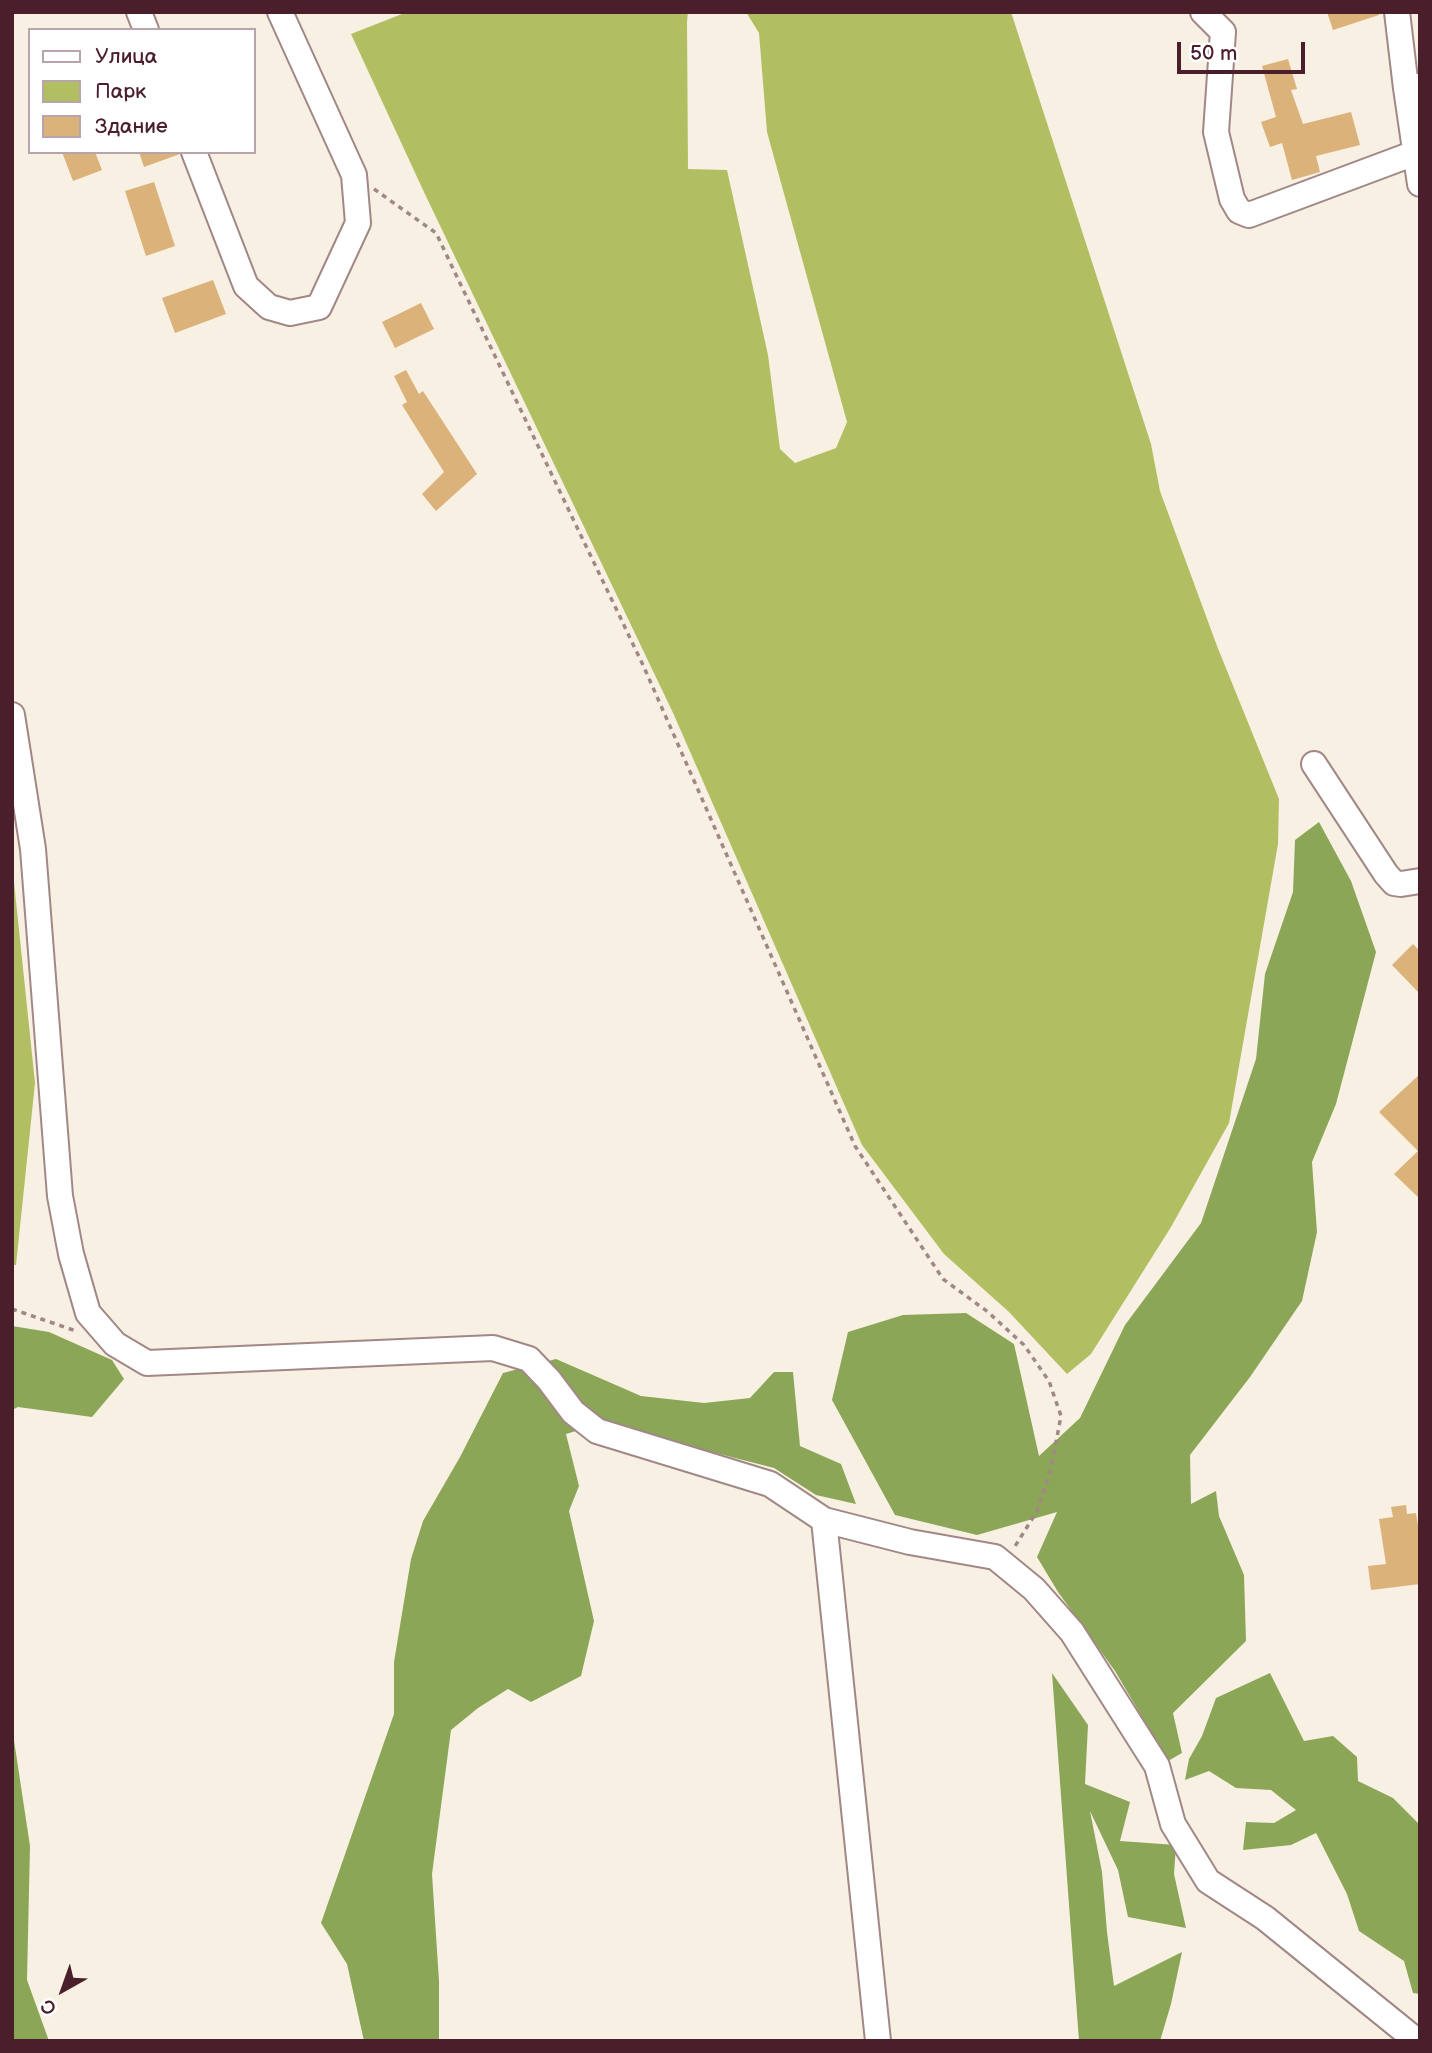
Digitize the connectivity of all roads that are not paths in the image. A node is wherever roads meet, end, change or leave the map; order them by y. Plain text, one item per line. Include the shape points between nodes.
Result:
1 (281, 12) edge
2 (1203, 12) edge
3 (1397, 12) edge
4 (1413, 87) edge
5 (1415, 153) junction
6 (195, 154) edge
7 (1420, 184) edge
8 (12, 715) edge
9 (1314, 764) dead end
10 (1420, 881) edge
11 (824, 1520) junction
12 (877, 2041) edge
13 (1417, 2041) edge

1 - 6 street via 354,175 358,223 319,307 290,313 269,306 246,286
2 - 5 street via 1223,32 1216,132 1239,211 1249,215
3 - 4 street
4 - 5 street
5 - 7 street
8 - 11 street via 33,849 61,1196 88,1313 114,1344 147,1363 493,1348 529,1359 573,1412 597,1431 770,1484
9 - 10 street via 1394,883
11 - 12 street
11 - 13 street via 995,1557 1034,1589 1072,1632 1157,1766 1173,1824 1208,1881 1265,1918

